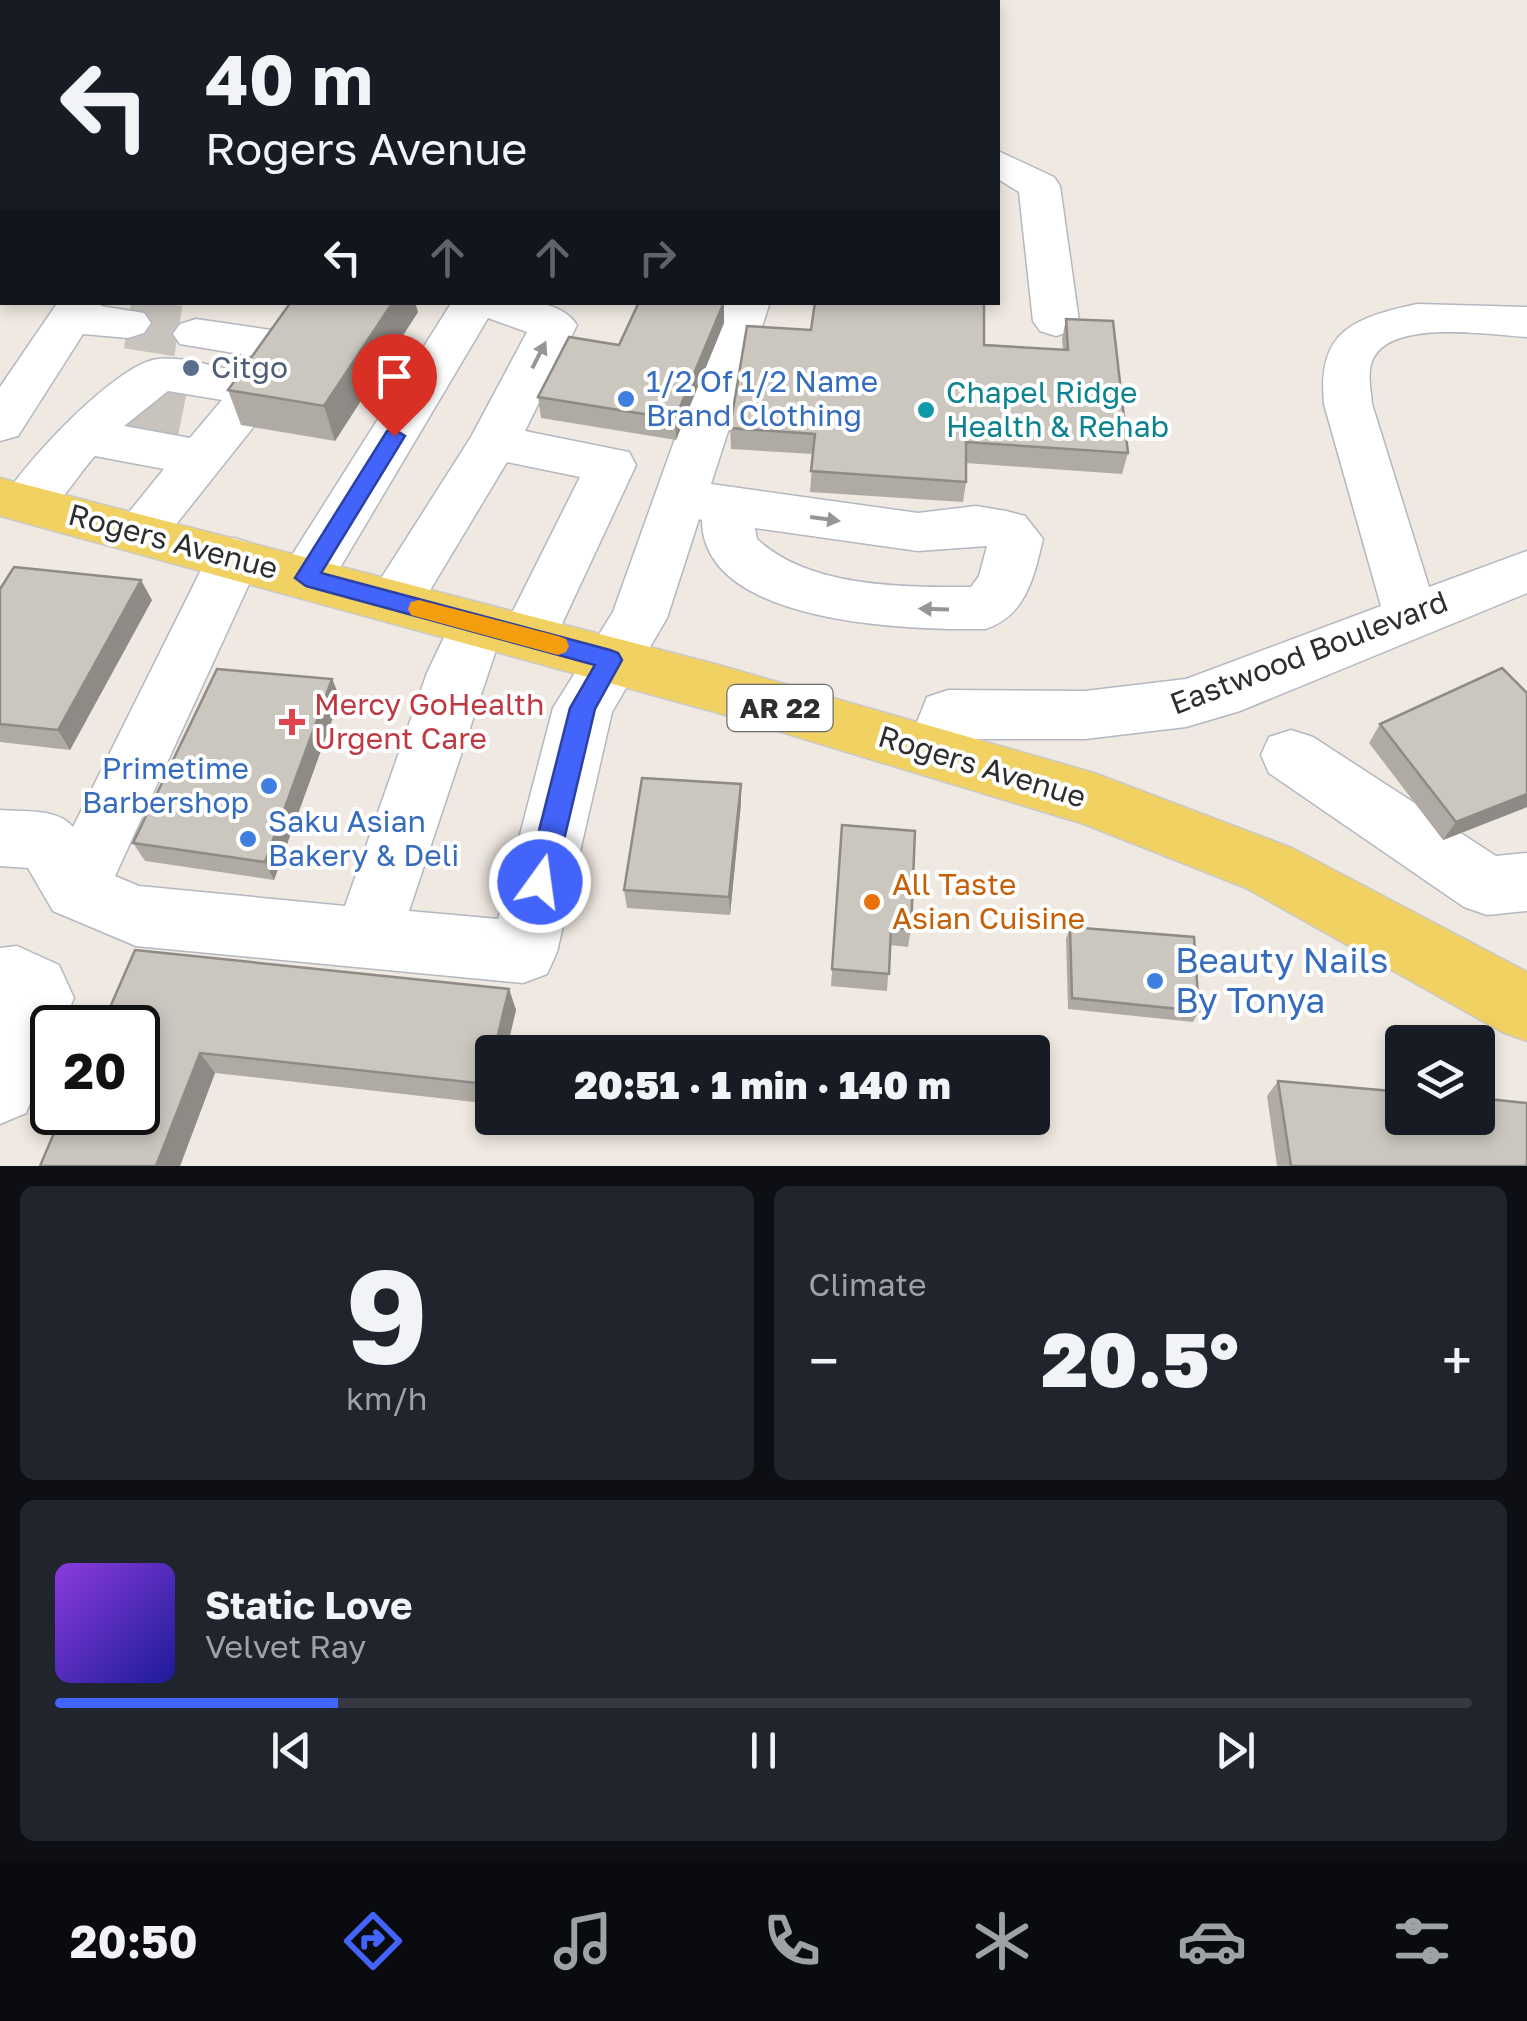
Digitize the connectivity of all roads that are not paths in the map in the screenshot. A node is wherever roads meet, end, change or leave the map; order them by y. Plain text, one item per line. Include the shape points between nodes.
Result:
1 (1001, 168) edge
2 (473, 305) edge
3 (495, 305) edge
4 (747, 305) edge
5 (76, 310) edge
6 (1056, 321) dead end
7 (1527, 322) edge
8 (128, 323) tunnel mouth
9 (196, 334) tunnel mouth
10 (9, 411) edge
11 (109, 415) junction
12 (218, 423) junction
13 (494, 442) junction
14 (13, 501) edge
15 (704, 501) junction
16 (139, 533) junction
17 (234, 558) junction
18 (306, 578) junction
19 (1515, 589) edge
20 (394, 602) junction
21 (1420, 612) junction
22 (503, 631) junction
23 (610, 660) junction
24 (935, 752) junction
25 (1291, 756) dead end
26 (0, 838) edge
27 (1527, 882) edge
28 (76, 890) junction
29 (367, 939) junction
30 (0, 980) edge
31 (1527, 1008) edge
32 (0, 1088) edge

1 - 6 street via 1039,186
2 - 18 street
13 -> 3 street via 554,325
4 - 15 street
5 - 8 street
5 - 10 street
7 - 21 street via 1397,321 1363,337 1347,360 1348,404 1404,597
9 - 12 street via 282,344
10 - 11 street
11 - 12 street
11 - 12 street via 160,374
11 - 14 street
12 - 16 street
13 - 20 street
13 - 22 street via 611,465
14 - 16 main road, Rogers Avenue / AR 22
15 -> 15 street via 918,532 976,525 1006,530 1016,539 1005,584 985,608 932,610 819,596 746,565
15 - 23 street
16 - 17 main road, Rogers Avenue / AR 22
17 - 18 main road, Rogers Avenue / AR 22
17 - 28 street
18 - 20 main road, Rogers Avenue / AR 22
19 - 21 street, Eastwood Boulevard
20 - 22 main road, Rogers Avenue / AR 22
21 - 24 street, Eastwood Boulevard via 1173,708 1108,716 948,714
22 - 23 main road, Rogers Avenue / AR 22
22 - 29 street via 456,673
23 - 24 main road, Rogers Avenue / AR 22
23 - 29 street via 582,708 523,952
24 - 31 main road, Rogers Avenue / AR 22 via 1094,800 1269,868
25 - 27 street via 1487,886
26 - 28 street via 47,841
28 - 29 street via 136,916
30 - 32 street via 17,978 36,988 39,998

